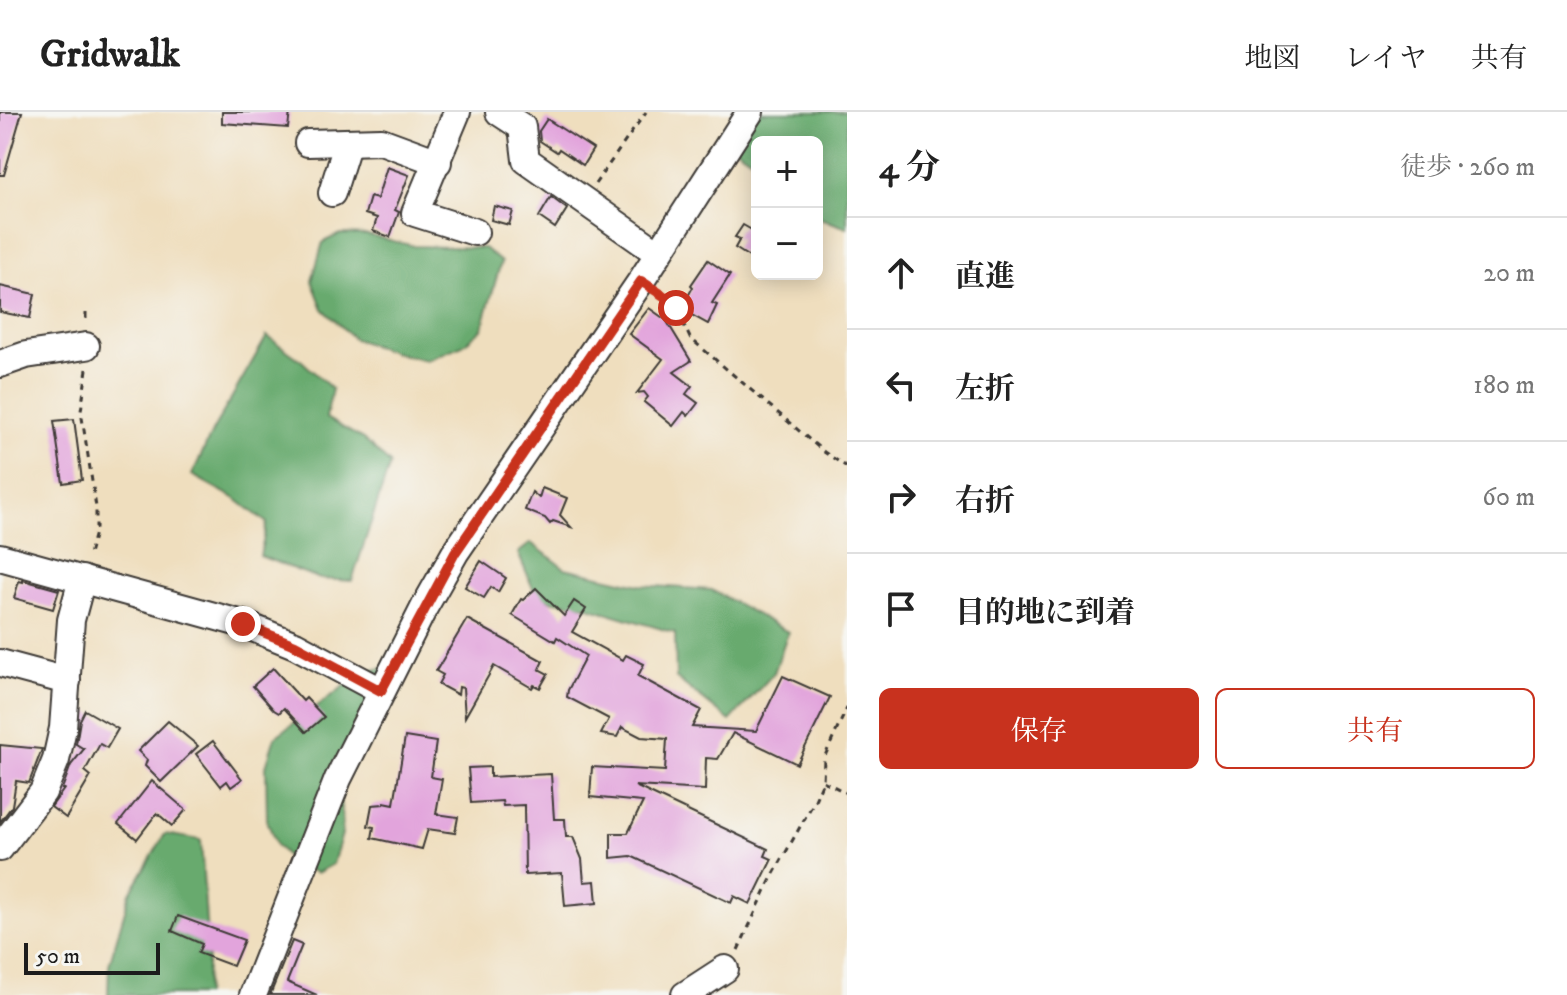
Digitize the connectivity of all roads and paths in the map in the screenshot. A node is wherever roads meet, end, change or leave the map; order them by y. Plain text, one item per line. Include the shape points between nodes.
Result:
1 (457, 112) edge
2 (499, 112) edge
3 (646, 112) edge
4 (750, 112) edge
5 (348, 142) junction
6 (308, 143) dead end
7 (438, 162) junction
8 (332, 193) dead end
9 (583, 201) junction
10 (475, 232) dead end
11 (658, 253) junction
12 (641, 281) junction
13 (86, 313) dead end
14 (86, 346) junction
15 (0, 364) edge
16 (847, 467) edge
17 (0, 557) edge
18 (82, 579) junction
19 (0, 663) edge
20 (67, 681) junction
21 (381, 691) junction
22 (847, 708) edge
23 (823, 781) junction
24 (847, 793) edge
25 (0, 848) edge
26 (725, 969) joint
27 (253, 995) edge
28 (685, 995) edge

1 - 7 street
2 - 9 street via 522,127 526,160
3 - 9 path
4 - 11 street
5 - 6 street
5 - 7 street via 381,141
5 - 8 street
7 - 10 street via 415,213
9 - 11 street
11 - 12 street
12 - 16 path via 676,308 690,338
12 - 21 street via 455,553
13 - 14 path
14 - 15 street
14 - 18 path via 81,411 96,529
17 - 18 street
18 - 20 street via 71,620
18 - 21 street via 243,624
19 - 20 street
20 - 25 street via 56,760 43,792
21 - 27 street via 338,779
22 - 23 path via 824,758
23 - 24 path
23 - 26 path
26 - 28 street

